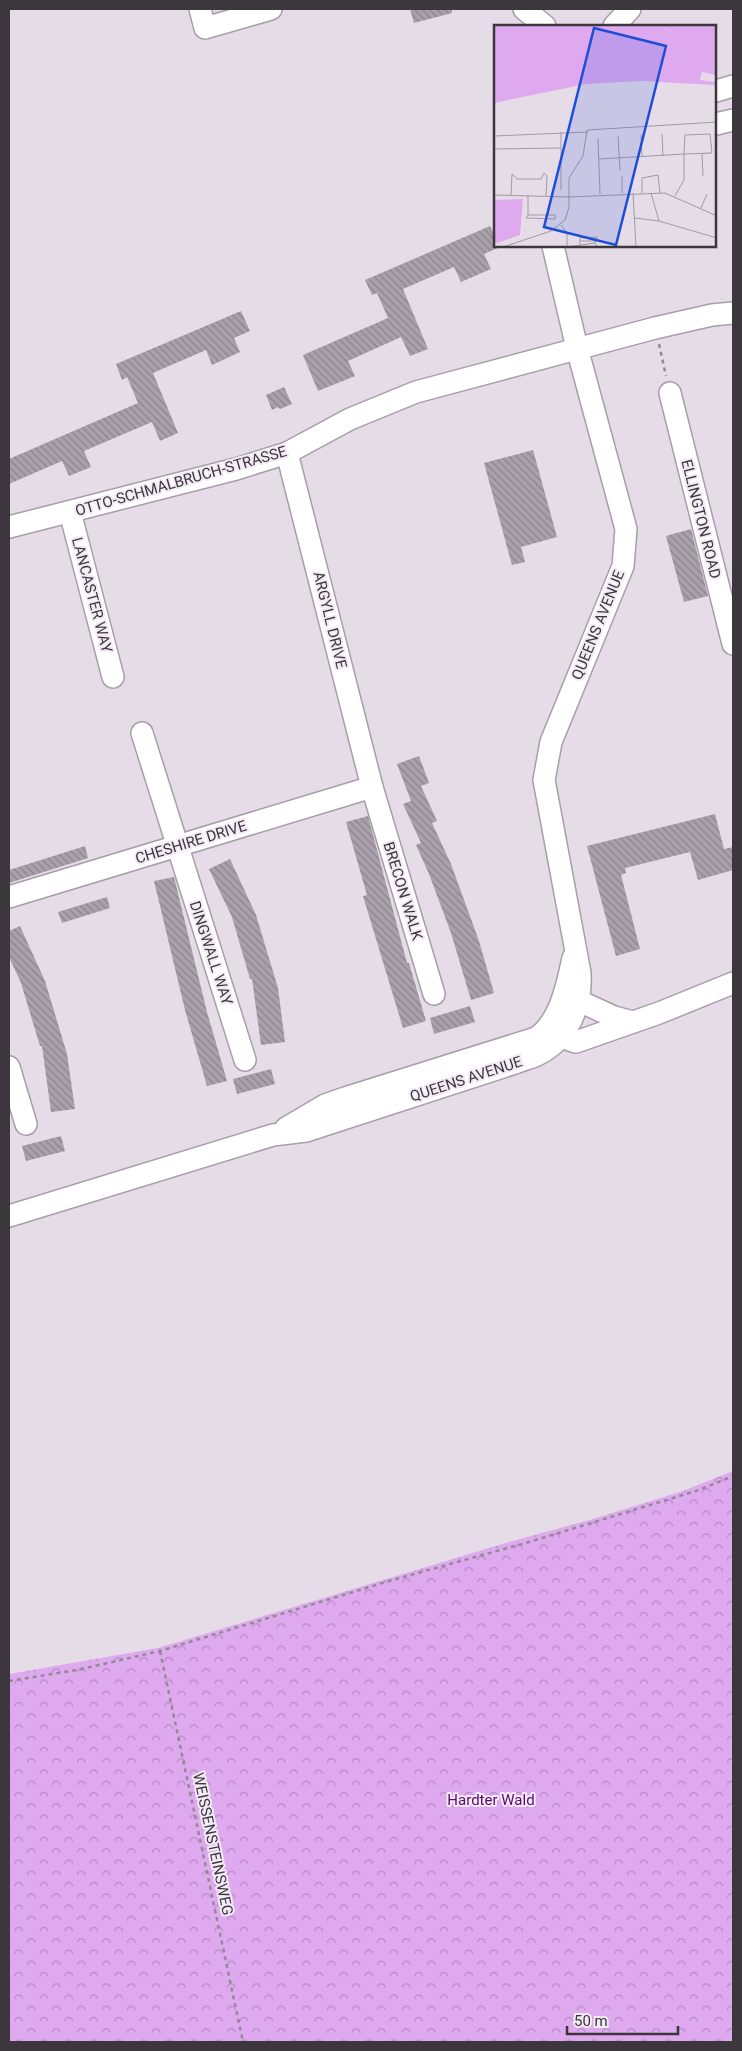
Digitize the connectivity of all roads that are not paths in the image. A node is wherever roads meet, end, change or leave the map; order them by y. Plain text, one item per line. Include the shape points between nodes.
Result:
1 (200, 9) edge
2 (272, 9) edge
3 (524, 9) edge
4 (630, 9) edge
5 (544, 25) edge
6 (615, 25) edge
7 (733, 86) edge
8 (717, 91) edge
9 (733, 120) edge
10 (717, 124) edge
11 (553, 248) edge
12 (733, 312) edge
13 (577, 348) junction
14 (670, 393) road end
15 (287, 453) junction
16 (70, 512) junction
17 (9, 527) edge
18 (733, 644) edge
19 (113, 677) dead end
20 (142, 733) dead end
21 (372, 787) junction
22 (177, 846) junction
23 (9, 897) edge
24 (733, 983) edge
25 (434, 994) dead end
26 (571, 998) junction
27 (633, 1022) junction
28 (554, 1033) junction
29 (245, 1060) dead end
30 (9, 1067) edge
31 (26, 1124) dead end
32 (9, 1216) edge

1 - 2 lane via 205,28
3 - 5 lane
4 - 6 lane
7 - 8 lane
9 - 10 lane
11 - 13 lane, QUEENS AVENUE
12 - 13 lane, OTTO-SCHMALBRUCH-STRASSE
13 - 15 lane, OTTO-SCHMALBRUCH-STRASSE via 416,392 350,419
13 - 26 lane, QUEENS AVENUE via 626,529 623,566 551,742 544,780 581,988
14 - 18 lane, ELLINGTON ROAD
15 - 16 lane, OTTO-SCHMALBRUCH-STRASSE
15 - 21 lane, ARGYLL DRIVE
16 - 17 lane, OTTO-SCHMALBRUCH-STRASSE
16 - 19 lane, LANCASTER WAY
20 - 22 lane, DINGWALL WAY
21 - 22 lane, CHESHIRE DRIVE
21 - 25 lane, BRECON WALK
22 - 23 lane, CHESHIRE DRIVE
22 - 29 lane, DINGWALL WAY
24 - 27 lane
26 - 27 lane
26 - 28 lane, QUEENS AVENUE via 555,1019
27 - 28 lane via 576,1042
28 - 32 lane, QUEENS AVENUE via 325,1105 273,1135
30 - 31 lane

